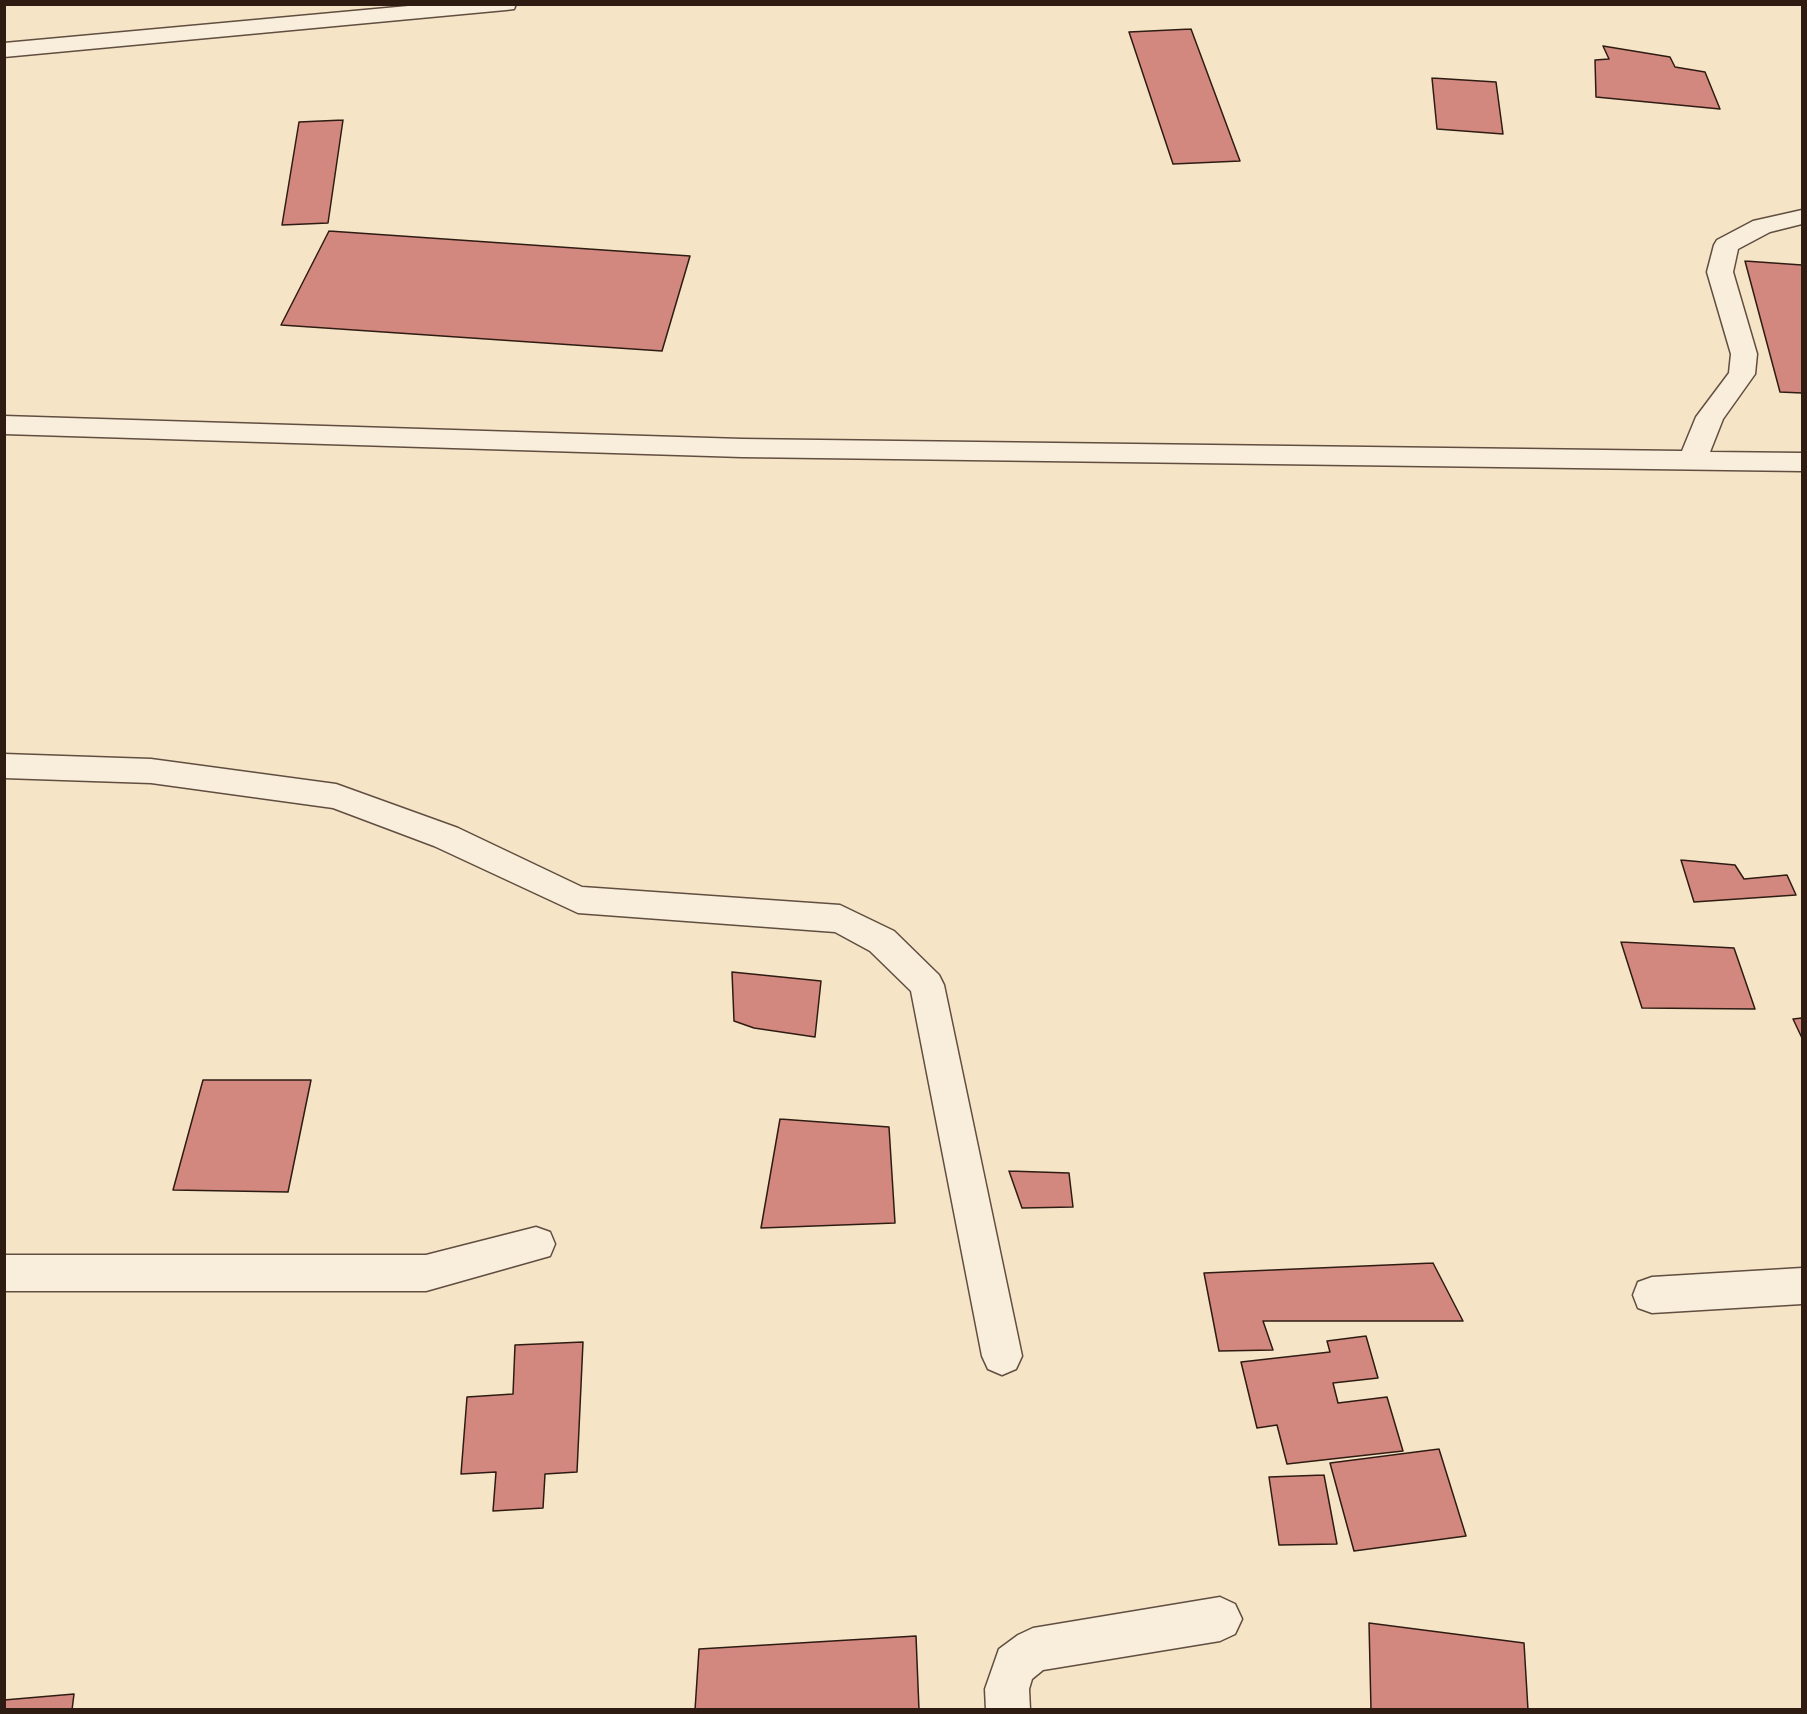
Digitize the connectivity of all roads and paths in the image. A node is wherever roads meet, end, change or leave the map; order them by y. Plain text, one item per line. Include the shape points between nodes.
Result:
1 (506, 4) edge
2 (4, 50) edge
3 (1803, 217) edge
4 (4, 425) edge
5 (1692, 461) junction
6 (1803, 462) edge
7 (4, 766) edge
8 (536, 1244) dead end
9 (4, 1273) edge
10 (1803, 1286) edge
11 (1652, 1295) dead end
12 (1002, 1356) dead end
13 (1220, 1619) dead end
14 (1008, 1710) edge

1 - 2 street
3 - 5 street via 1762,226 1726,245 1720,272 1744,354 1742,374 1710,417
4 - 5 street via 742,448
5 - 6 street
7 - 12 street via 151,771 336,796 446,837 578,900 840,919 882,941 927,984
8 - 9 street via 426,1273
10 - 11 street
13 - 14 street via 1033,1650 1015,1665 1008,1689

